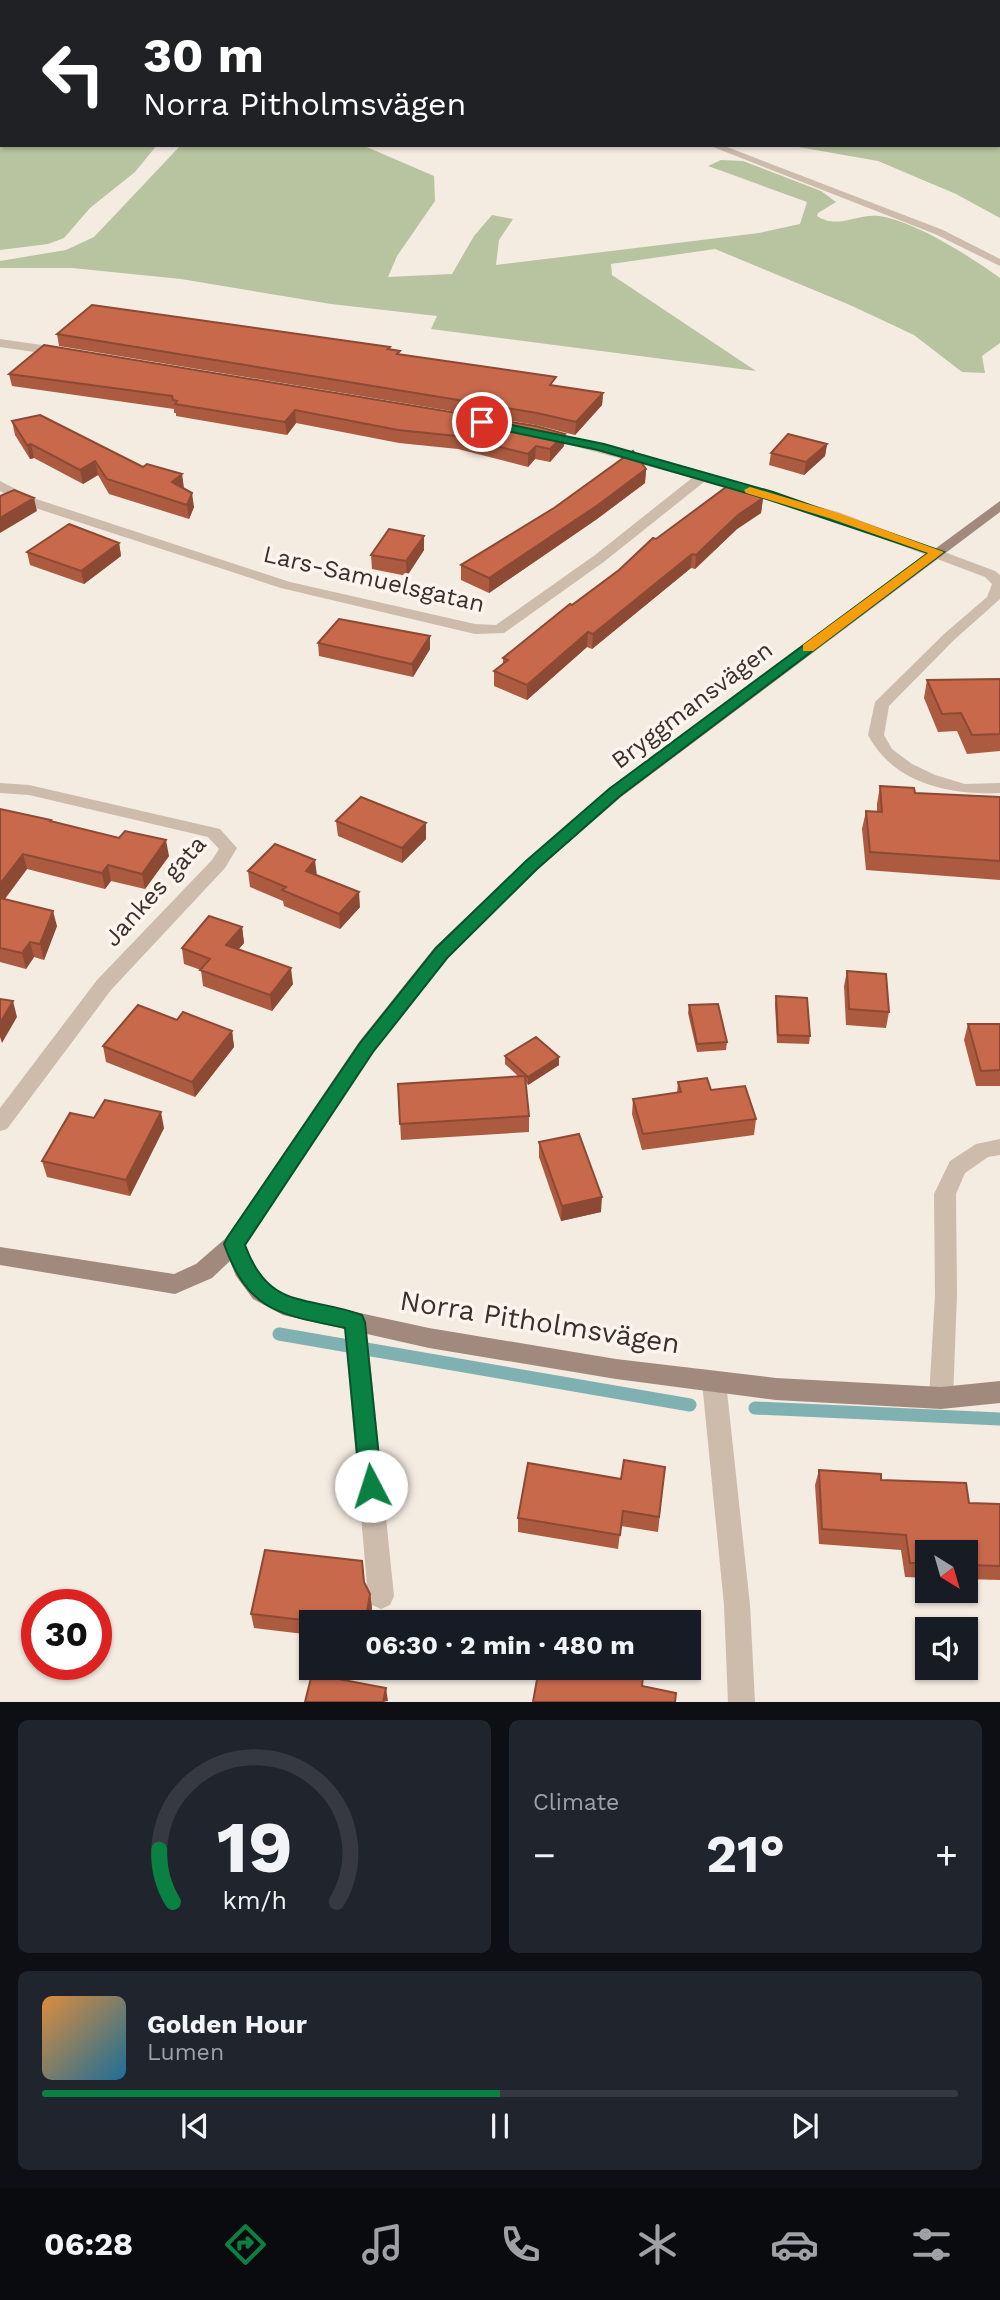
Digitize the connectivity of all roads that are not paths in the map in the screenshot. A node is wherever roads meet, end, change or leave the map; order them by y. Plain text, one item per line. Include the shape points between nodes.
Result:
1 (718, 147) edge
2 (1000, 263) edge
3 (0, 343) edge
4 (82, 355) edge
5 (522, 429) edge
6 (702, 477) junction
7 (0, 485) edge
8 (1000, 505) edge
9 (937, 552) junction
10 (1000, 583) edge
11 (0, 788) edge
12 (1000, 788) edge
13 (0, 1123) edge
14 (1000, 1147) edge
15 (234, 1244) junction
16 (0, 1256) edge
17 (355, 1322) junction
18 (714, 1382) junction
19 (1000, 1392) edge
20 (941, 1398) junction
21 (381, 1596) dead end
22 (742, 1702) edge

1 - 2 street via 939,232
3 - 4 street
5 - 6 street
6 - 7 street, Lars-Samuelsgatan via 499,630 475,629 286,586 28,501
6 - 9 street via 833,515
8 - 9 street, Bryggmansvägen
9 - 10 street via 990,574
9 - 15 street, Bryggmansvägen via 615,793 531,865 442,952 366,1047
10 - 12 street via 993,599 881,705 876,735 886,752 929,779 965,789
11 - 13 street, Jankes gata via 29,790 214,833 228,848 219,864 104,985
14 - 20 street via 983,1150 957,1167 945,1194
15 - 16 street via 204,1271 175,1284
15 - 17 street, Norra Pitholmsvägen via 244,1269 261,1292 291,1308
17 - 18 street, Norra Pitholmsvägen via 589,1365
17 - 21 street
18 - 20 street, Norra Pitholmsvägen via 776,1390
18 - 22 street
19 - 20 street, Norra Pitholmsvägen

